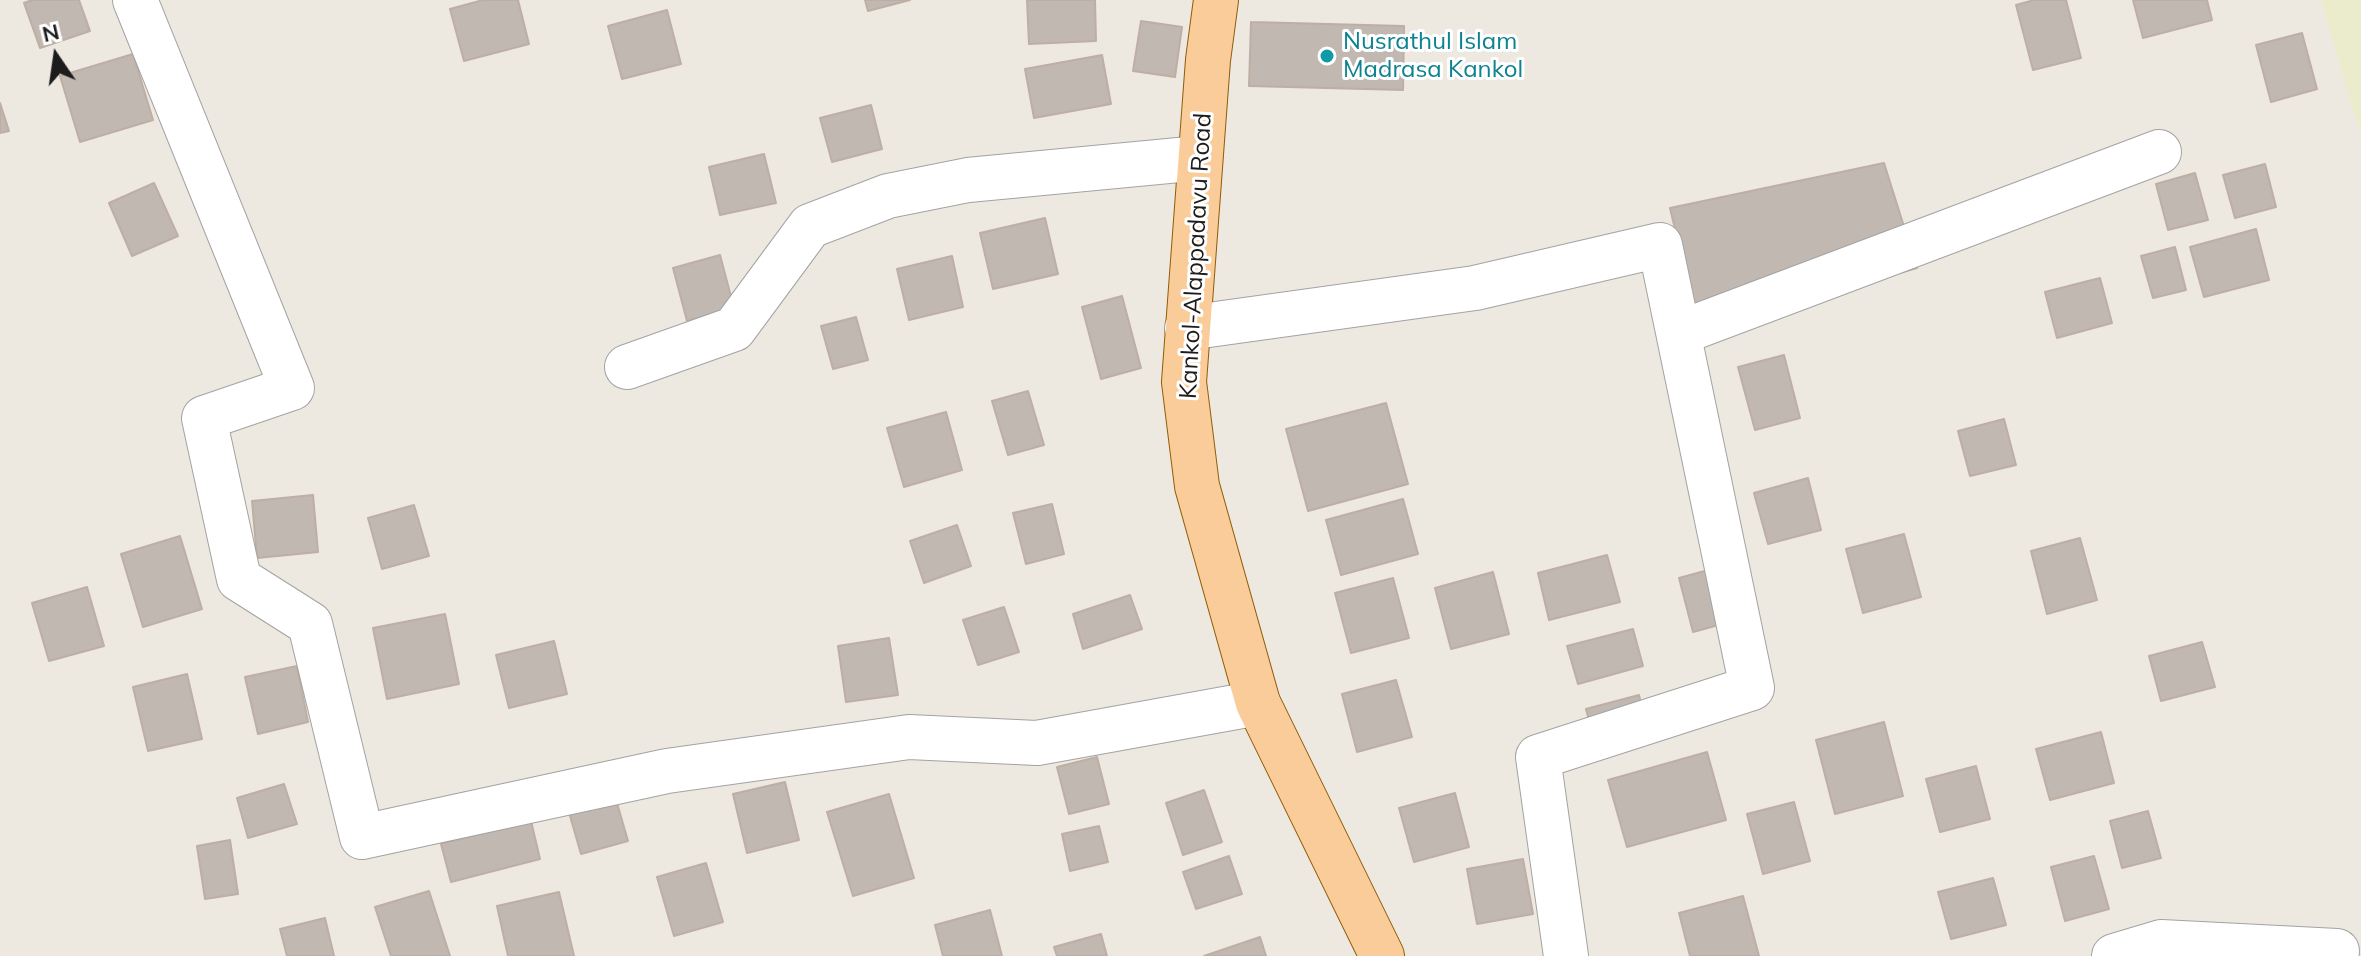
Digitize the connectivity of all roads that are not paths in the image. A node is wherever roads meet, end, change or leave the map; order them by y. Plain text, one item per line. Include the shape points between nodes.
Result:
1 (135, 0) edge
2 (1216, 0) edge
3 (2159, 152) dead end
4 (1200, 158) junction
5 (1187, 328) junction
6 (1679, 333) junction
7 (627, 367) dead end
8 (1258, 703) junction
9 (2340, 949) edge
10 (1382, 956) edge
11 (1566, 956) edge
12 (2114, 956) edge

1 - 8 street via 292,388 204,418 239,579 310,624 362,837 667,771 909,737 1037,743
2 - 4 main road, Kankol-Alappadavu Road
3 - 6 street
4 - 5 main road, Kankol-Alappadavu Road
4 - 7 street via 968,180 888,196 810,226 734,329
5 - 6 street via 1475,288 1660,245
5 - 8 main road, Kankol-Alappadavu Road via 1184,382 1197,486
6 - 11 street via 1752,688 1538,757
8 - 10 main road, Kankol-Alappadavu Road
9 - 12 street via 2161,942

